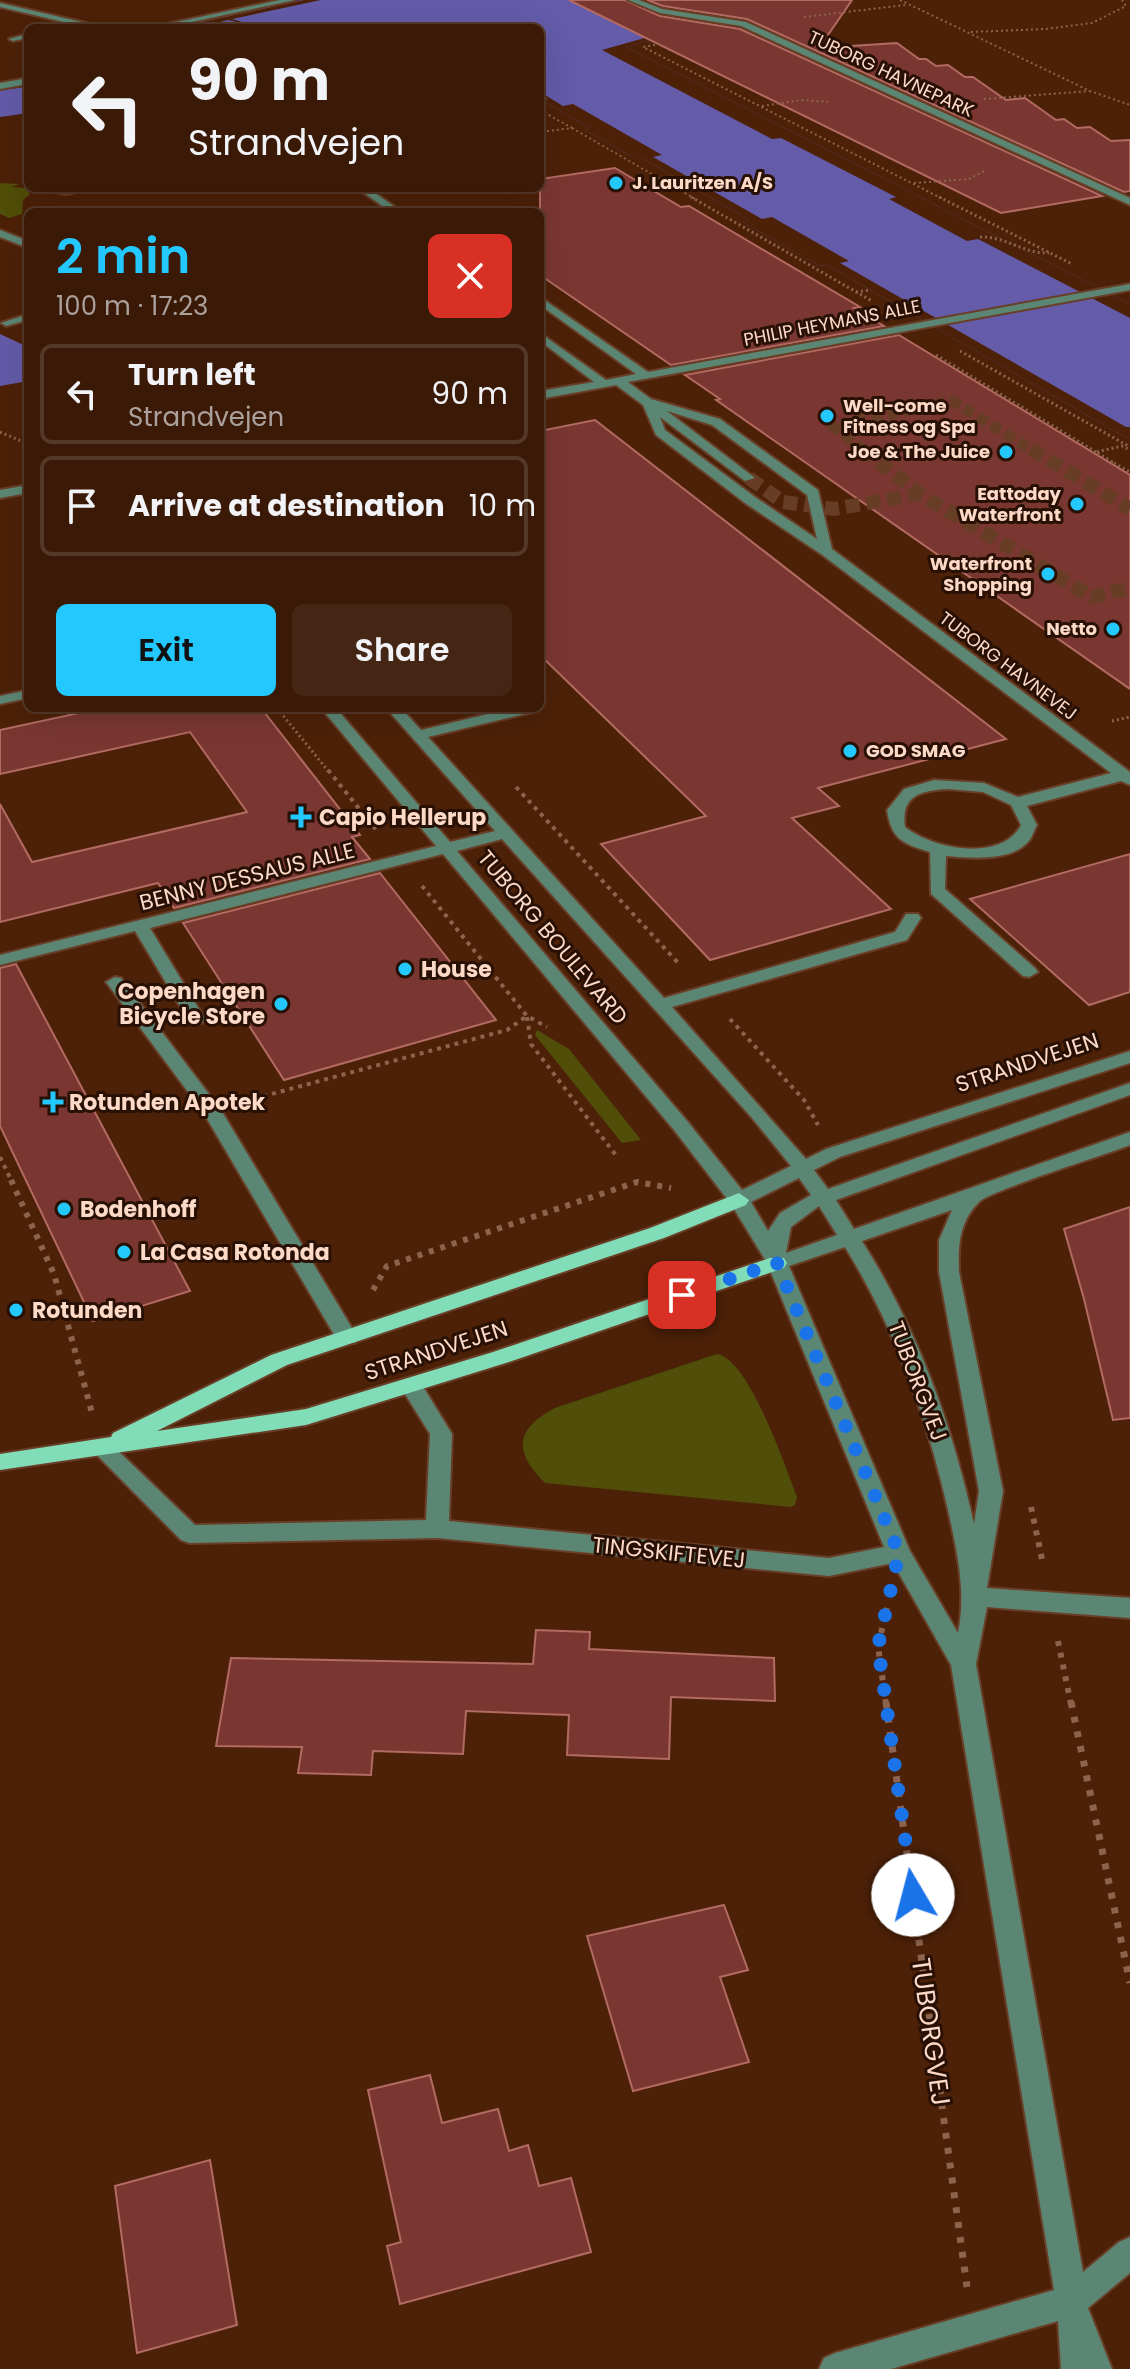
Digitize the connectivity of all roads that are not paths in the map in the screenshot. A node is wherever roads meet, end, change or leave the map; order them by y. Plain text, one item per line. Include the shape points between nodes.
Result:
1 (291, 0) edge
2 (632, 0) edge
3 (228, 3) dead end
4 (0, 5) edge
5 (252, 8) junction
6 (82, 24) edge
7 (172, 24) edge
8 (24, 37) edge
9 (13, 39) dead end
10 (24, 82) edge
11 (0, 86) edge
12 (368, 192) edge
13 (1130, 202) edge
14 (391, 208) edge
15 (0, 233) edge
16 (24, 243) edge
17 (1127, 288) edge
18 (544, 303) edge
19 (544, 316) edge
20 (24, 318) edge
21 (6, 323) dead end
22 (587, 333) junction
23 (544, 335) edge
24 (646, 376) junction
25 (619, 381) junction
26 (603, 383) junction
27 (544, 394) edge
28 (648, 402) junction
29 (749, 478) tunnel mouth
30 (24, 490) edge
31 (0, 494) edge
32 (826, 551) junction
33 (24, 695) edge
34 (0, 700) edge
35 (331, 712) edge
36 (397, 712) edge
37 (515, 712) edge
38 (418, 735) junction
39 (1125, 773) edge
40 (1018, 803) junction
41 (504, 834) junction
42 (447, 849) junction
43 (938, 850) junction
44 (912, 918) dead end
45 (140, 925) junction
46 (0, 960) edge
47 (1029, 972) dead end
48 (115, 982) dead end
49 (661, 1004) junction
50 (196, 1019) dead end
51 (1130, 1057) edge
52 (1130, 1089) edge
53 (1130, 1138) edge
54 (804, 1165) junction
55 (825, 1196) junction
56 (973, 1196) junction
57 (739, 1200) junction
58 (852, 1238) junction
59 (777, 1263) junction
60 (347, 1338) junction
61 (411, 1386) junction
62 (102, 1449) junction
63 (0, 1462) edge
64 (437, 1529) junction
65 (899, 1553) junction
66 (975, 1597) junction
67 (1130, 1608) edge
68 (963, 1664) junction
69 (1130, 2253) edge
70 (1072, 2301) junction
71 (835, 2369) edge
72 (1077, 2369) edge
73 (1096, 2369) edge

1 - 5 street
2 - 13 street, TUBORG HAVNEPARK via 660,11 743,24
3 - 5 street
4 - 6 street
5 - 7 street
8 - 9 street
10 - 11 street
12 - 14 street
15 - 16 street
17 - 24 street, PHILIP HEYMANS ALLE
18 - 22 street
19 - 22 street
20 - 21 street
22 - 24 street
23 - 26 street
24 - 25 street, PHILIP HEYMANS ALLE
25 - 26 street, PHILIP HEYMANS ALLE
25 - 28 street, TUBORG HAVNEVEJ
26 - 27 street, PHILIP HEYMANS ALLE
28 - 29 street
28 - 32 street, TUBORG HAVNEVEJ via 660,432
28 - 32 street, TUBORG HAVNEVEJ via 716,422 813,493
30 - 31 street
32 - 39 street, TUBORG HAVNEVEJ
33 - 34 street
35 - 42 street, TUBORG BOULEVARD
36 - 38 street, TUBORG BOULEVARD
37 - 38 street
38 - 41 street, TUBORG BOULEVARD
39 - 40 street
40 - 43 street via 1030,824 1016,844 981,854
40 - 43 street via 964,785 944,784 909,794 894,813 896,823 905,834
41 - 42 street, BENNY DESSAUS ALLE
41 - 49 street, TUBORG BOULEVARD
42 - 45 street, BENNY DESSAUS ALLE
42 - 57 street, TUBORG BOULEVARD
43 - 47 street via 937,890
44 - 49 street via 901,936
45 - 46 street, BENNY DESSAUS ALLE
45 - 50 street
48 - 60 street via 211,1110
49 - 54 street, TUBORG BOULEVARD
51 - 54 street, STRANDVEJEN
52 - 55 street
53 - 56 street
54 - 55 street, TUBORGVEJ
54 - 57 street, STRANDVEJEN
55 - 58 street, TUBORGVEJ
55 - 59 street via 798,1208 778,1229
56 - 58 street
56 - 66 street via 946,1240 991,1491
57 - 59 street, TUBORG BOULEVARD
57 - 60 main road, STRANDVEJEN
58 - 59 street
58 - 66 street, TUBORGVEJ via 888,1305 954,1473
59 - 61 main road, STRANDVEJEN
59 - 65 street, TUBORGVEJ
60 - 62 main road, STRANDVEJEN via 279,1360
61 - 62 main road, STRANDVEJEN via 306,1417
61 - 64 street via 441,1434
62 - 63 main road, STRANDVEJEN
62 - 64 street, TINGSKIFTEVEJ via 189,1534
64 - 65 street, TINGSKIFTEVEJ via 829,1567
65 - 68 street, TUBORGVEJ
66 - 67 street
66 - 68 street, TUBORGVEJ
68 - 70 street, TUBORGVEJ
69 - 70 street
70 - 71 street
70 - 72 street, TUBORGVEJ
70 - 73 street, TUBORGVEJ

